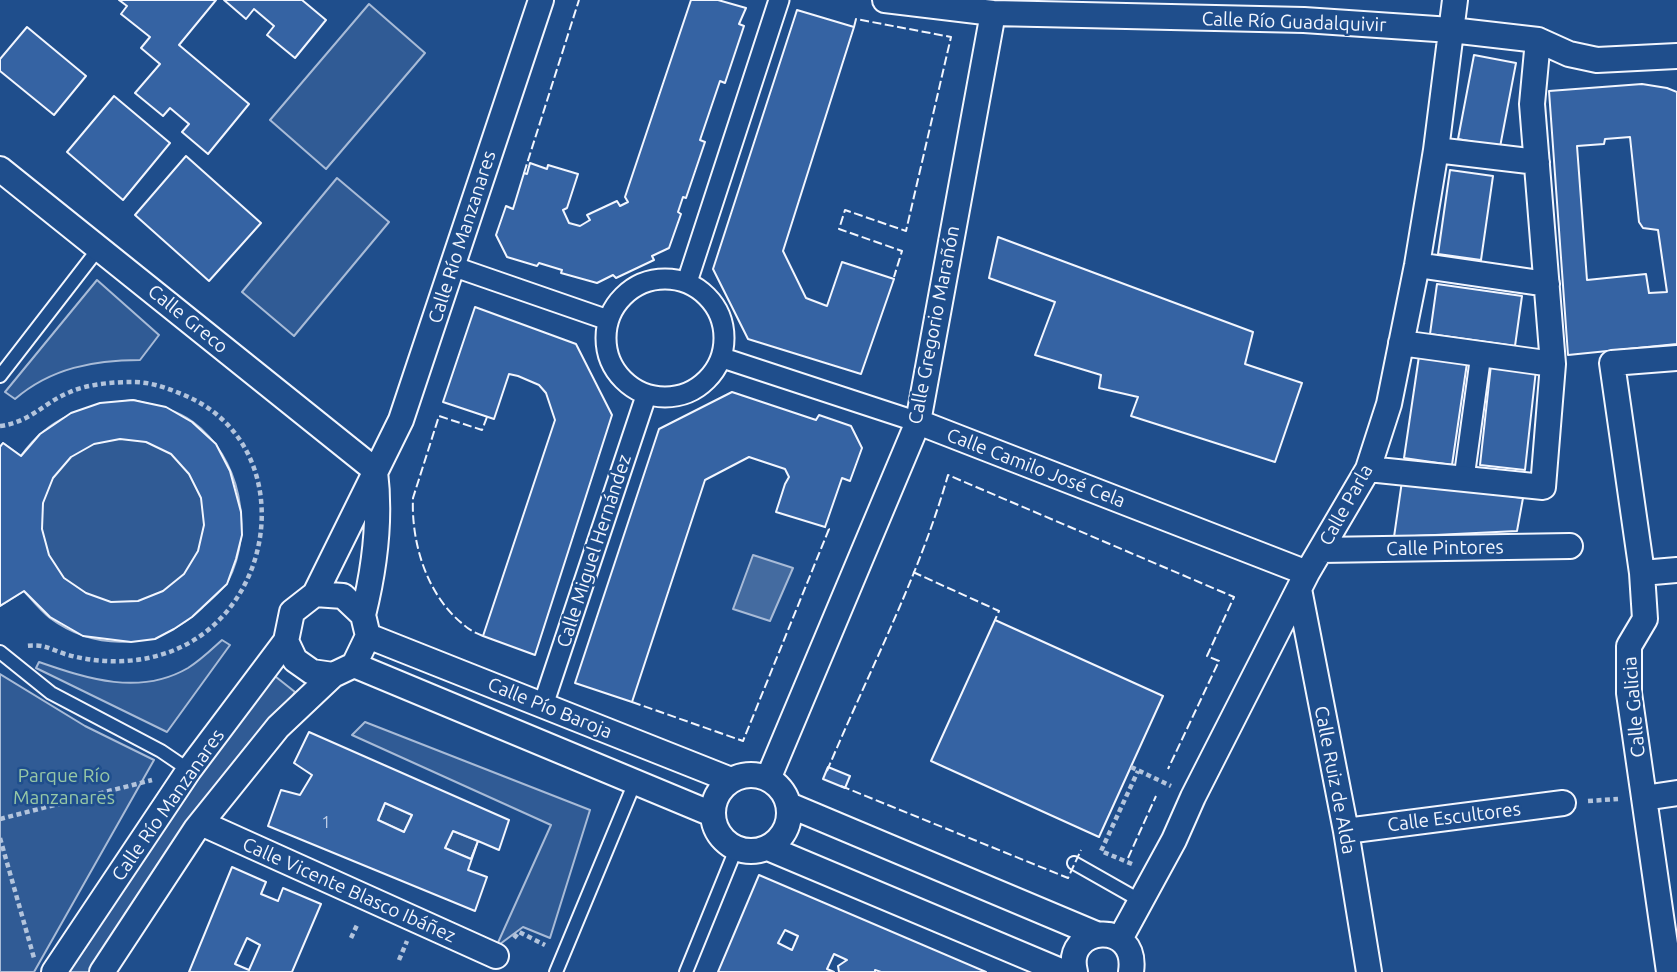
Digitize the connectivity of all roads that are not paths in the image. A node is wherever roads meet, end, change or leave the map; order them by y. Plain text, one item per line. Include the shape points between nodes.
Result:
1 (541, 0) edge
2 (779, 0) edge
3 (886, 0) edge
4 (1439, 0) edge
5 (1455, 0) edge
6 (1299, 10) edge
7 (993, 13) junction
8 (1451, 30) junction
9 (1538, 40) junction
10 (1674, 57) edge
11 (1436, 150) junction
12 (1537, 162) junction
13 (0, 169) edge
14 (99, 248) junction
15 (1417, 265) junction
16 (452, 266) junction
17 (687, 282) junction
18 (1547, 284) junction
19 (608, 320) junction
20 (1401, 343) junction
21 (1481, 354) junction
22 (723, 358) junction
23 (1677, 358) edge
24 (1553, 364) junction
25 (0, 376) edge
26 (646, 396) junction
27 (918, 422) junction
28 (1368, 469) junction
29 (375, 470) junction
30 (1464, 478) junction
31 (1570, 546) dead end
32 (1321, 550) junction
33 (1677, 570) edge
34 (1642, 573) junction
35 (1303, 581) junction
36 (315, 594) junction
37 (366, 625) junction
38 (286, 640) junction
39 (0, 652) edge
40 (344, 670) junction
41 (543, 705) junction
42 (189, 770) junction
43 (768, 779) junction
44 (731, 780) junction
45 (635, 782) junction
46 (1677, 793) edge
47 (1644, 798) junction
48 (1563, 803) road end
49 (789, 805) junction
50 (712, 814) junction
51 (201, 823) junction
52 (1346, 831) junction
53 (768, 848) junction
54 (736, 849) junction
55 (1074, 863) dead end
56 (1141, 901) junction
57 (1108, 936) junction
58 (496, 956) road end
59 (44, 965) edge
60 (103, 972) edge
61 (556, 972) edge
62 (686, 972) edge
63 (1063, 972) edge
64 (1075, 972) edge
65 (1131, 972) edge
66 (1369, 972) edge
67 (1669, 972) edge

1 - 16 street, Calle Río Manzanares
2 - 17 street
3 - 7 street, Calle Río Guadalquivir
4 - 8 street
5 - 8 street
6 - 7 street, Calle Río Guadalquivir
6 - 8 street, Calle Río Guadalquivir
7 - 27 street, Calle Gregorio Marañón
8 - 9 street, Calle Río Guadalquivir
8 - 11 street, Calle Parla
9 - 10 street, Calle Río Guadalquivir via 1597,60
9 - 12 street via 1532,104
11 - 12 street
11 - 15 street, Calle Parla
12 - 18 street
13 - 14 street, Calle Greco
14 - 25 lane
14 - 29 street, Calle Greco
15 - 18 street
15 - 20 street, Calle Parla
16 - 19 street
16 - 29 street, Calle Río Manzanares via 401,420
17 - 19 street via 666,278 623,295
17 - 22 street via 709,296 726,340
18 - 24 street
19 - 26 street via 604,337 621,381
20 - 21 street
20 - 28 street, Calle Parla via 1389,404
21 - 24 street
21 - 30 street
22 - 26 street via 707,382 664,399
22 - 27 street, Calle Camilo José Cela
23 - 34 street, Calle Galicia via 1612,363
24 - 30 street via 1543,487
26 - 41 street, Calle Miguel Hernández
27 - 35 street, Calle Camilo José Cela
27 - 43 street, Calle Gregorio Marañón
28 - 30 street
28 - 32 street, Calle Parla
29 - 36 street, Calle Río Manzanares
29 - 37 street via 379,521
31 - 32 street, Calle Pintores
32 - 35 street, Calle Parla
33 - 34 street
34 - 47 street, Calle Galicia via 1645,619 1629,646 1629,693
35 - 52 street, Calle Ruiz de Alda
35 - 56 street, Calle Parla
36 - 37 street via 343,596
36 - 38 street via 292,612
37 - 40 street
37 - 41 street, Calle Pío Baroja
38 - 40 street via 295,660 312,673
38 - 42 street, Calle Río Manzanares
39 - 42 lane via 51,693
40 - 45 street, Calle Pío Baroja
40 - 51 street, Calle Río Manzanares via 278,727
41 - 44 street, Calle Pío Baroja
42 - 59 street, Calle Río Manzanares
43 - 44 street via 743,775
43 - 49 street via 778,785
44 - 50 street via 717,795
45 - 50 street, Calle Pío Baroja
45 - 61 lane
46 - 47 street
47 - 67 street, Calle Galicia
48 - 52 street, Calle Escultores
49 - 53 street via 785,830
49 - 57 street
50 - 54 street via 719,835
51 - 58 street, Calle Vicente Blasco Ibáñez
51 - 60 street, Calle Río Manzanares
52 - 66 street, Calle Ruiz de Alda
53 - 54 street
53 - 63 street
54 - 62 lane
55 - 56 lane
56 - 57 street, Calle Parla
57 - 64 street, Calle Parla via 1084,940 1076,950
57 - 65 street via 1129,949

